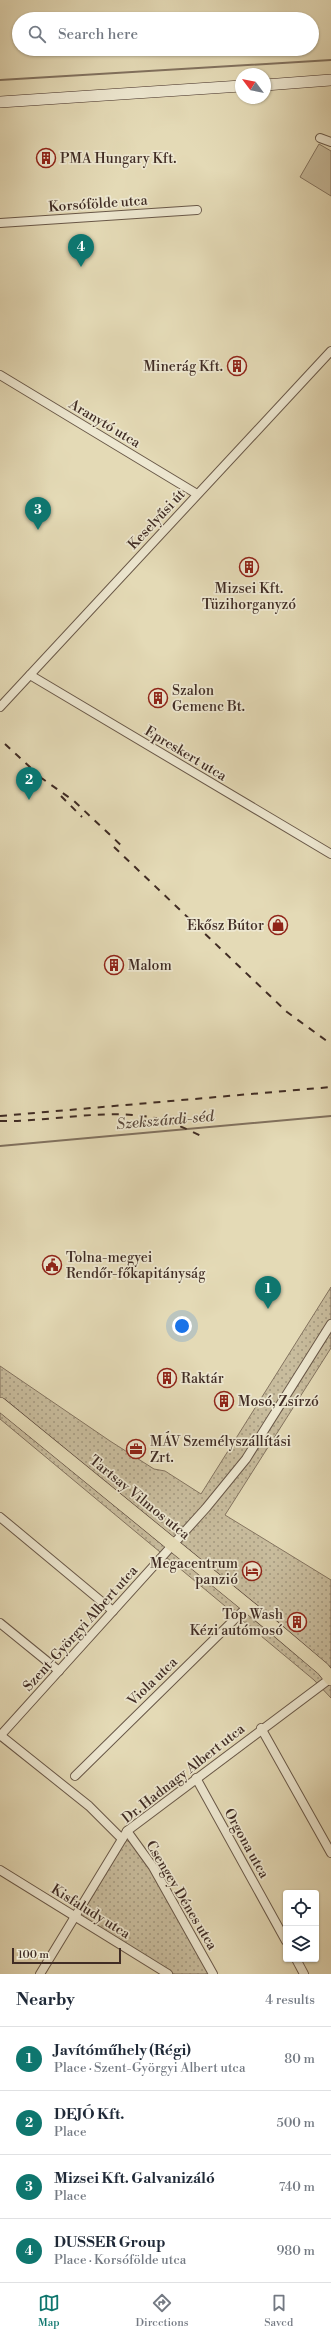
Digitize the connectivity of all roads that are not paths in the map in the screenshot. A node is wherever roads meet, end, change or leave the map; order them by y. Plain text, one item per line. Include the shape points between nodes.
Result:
1 (331, 80) edge
2 (271, 84) edge
3 (235, 86) edge
4 (0, 102) edge
5 (320, 138) dead end
6 (331, 142) edge
7 (197, 210) dead end
8 (0, 222) edge
9 (331, 351) edge
10 (0, 375) edge
11 (197, 494) junction
12 (30, 675) junction
13 (0, 707) edge
14 (330, 854) edge
15 (331, 1324) edge
16 (0, 1404) edge
17 (0, 1516) edge
18 (173, 1544) junction
19 (248, 1606) junction
20 (113, 1611) junction
21 (0, 1622) edge
22 (59, 1671) junction
23 (331, 1679) edge
24 (261, 1728) junction
25 (0, 1735) edge
26 (75, 1776) dead end
27 (196, 1778) junction
28 (127, 1831) junction
29 (122, 1839) junction
30 (331, 1853) edge
31 (0, 1870) edge
32 (76, 1917) junction
33 (283, 1936) edge
34 (298, 1962) edge
35 (40, 1974) edge
36 (168, 1974) edge
37 (213, 1974) edge
38 (304, 1974) edge

1 - 2 main road
3 - 4 main road
5 - 6 street
7 - 8 street, Korsófölde utca
9 - 11 street, Keselyűsi út
10 - 11 street, Aranytó utca
11 - 12 street, Keselyűsi út
12 - 13 street, Keselyűsi út
12 - 14 street, Epreskert utca
15 - 18 street, Szent-Györgyi Albert utca via 246,1460
16 - 18 main road, Tartsay Vilmos utca
17 - 20 street
18 - 19 main road, Tartsay Vilmos utca
18 - 20 street, Szent-Györgyi Albert utca
19 - 23 main road, Tartsay Vilmos utca
19 - 26 street, Viola utca
20 - 22 street, Szent-Györgyi Albert utca
21 - 22 street
22 - 25 street, Szent-Györgyi Albert utca
23 - 24 street, Dr. Hadnagy Albert utca
24 - 27 street, Dr. Hadnagy Albert utca
24 - 30 street
25 - 29 street via 89,1806
27 - 28 street, Dr. Hadnagy Albert utca
27 - 33 street, Orgona utca
28 - 29 street, Dr. Hadnagy Albert utca
28 - 37 street, Csengey Dénes utca via 153,1867
29 - 32 street, Dr. Hadnagy Albert utca
31 - 32 street, Kisfaludy utca
32 - 35 street, Dr. Hadnagy Albert utca
32 - 36 street, Kisfaludy utca
34 - 38 street

